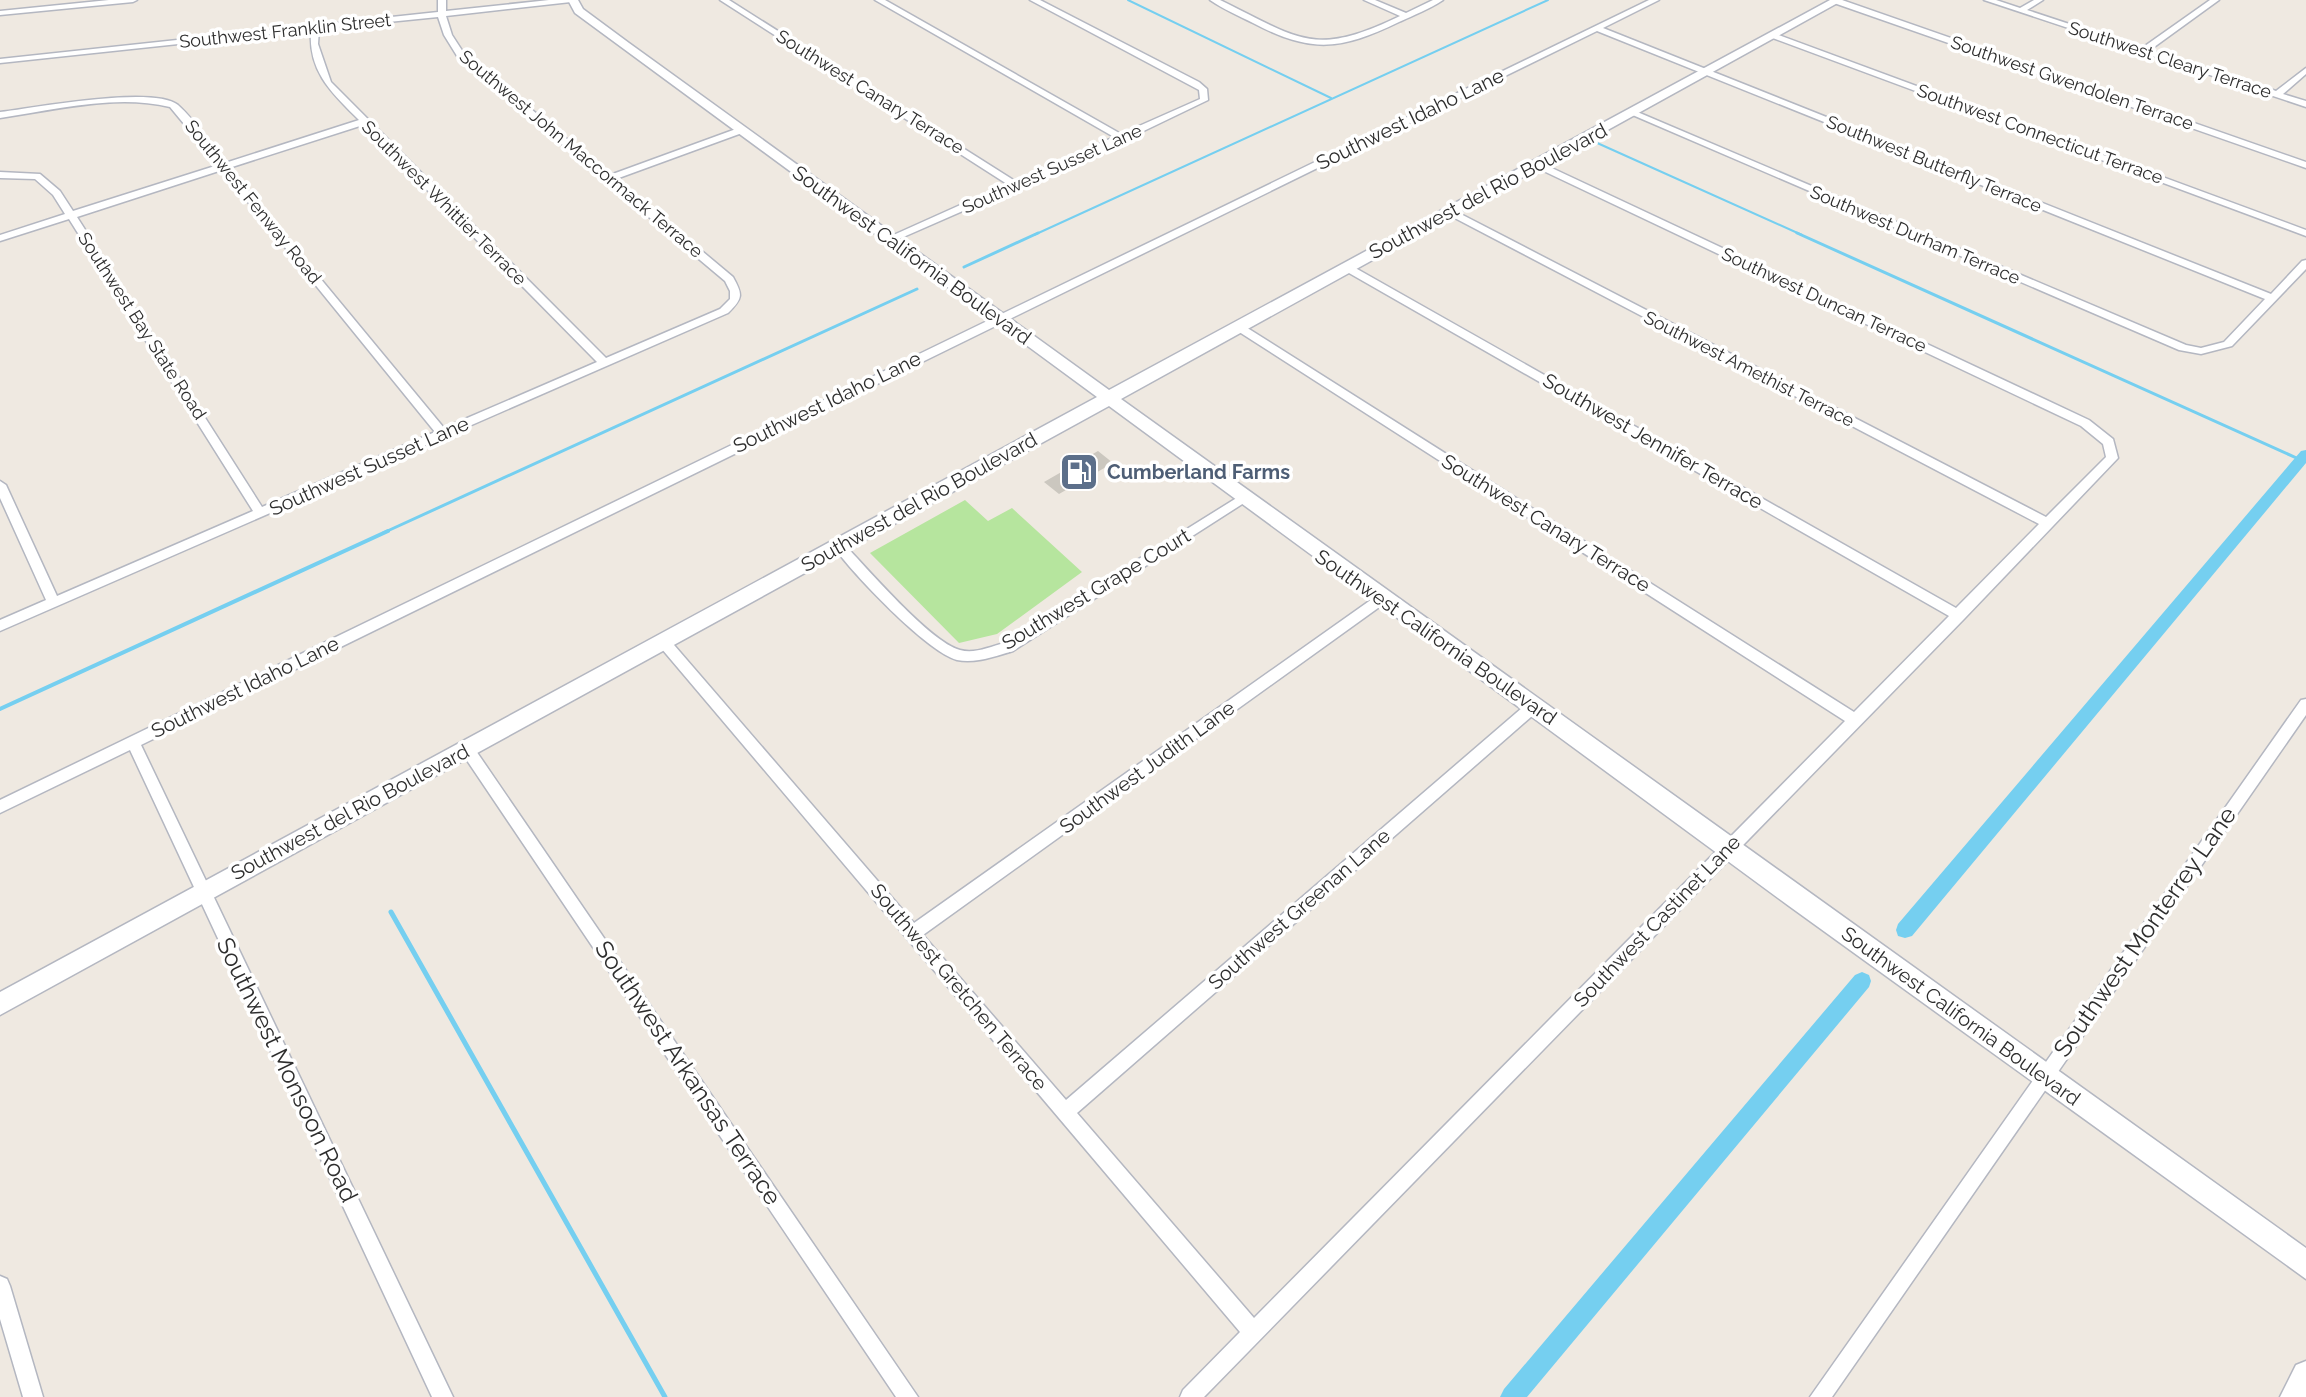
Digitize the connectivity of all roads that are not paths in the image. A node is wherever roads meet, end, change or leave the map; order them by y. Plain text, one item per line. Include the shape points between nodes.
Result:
1 (133, 0) edge
2 (442, 0) edge
3 (572, 0) edge
4 (724, 0) edge
5 (879, 0) edge
6 (1034, 0) edge
7 (1214, 0) edge
8 (1368, 0) edge
9 (1439, 0) edge
10 (1655, 0) edge
11 (1838, 0) edge
12 (1988, 0) edge
13 (2039, 0) edge
14 (2215, 0) edge
15 (2021, 11) junction
16 (0, 13) edge
17 (440, 15) junction
18 (1404, 15) junction
19 (315, 28) junction
20 (1598, 29) junction
21 (1773, 35) junction
22 (2143, 51) junction
23 (0, 61) edge
24 (2306, 70) edge
25 (1705, 73) junction
26 (2277, 95) junction
27 (2306, 104) edge
28 (1632, 113) junction
29 (0, 115) edge
30 (363, 122) junction
31 (739, 131) junction
32 (1122, 138) junction
33 (1536, 164) junction
34 (2306, 165) edge
35 (224, 166) junction
36 (0, 175) edge
37 (608, 179) junction
38 (1015, 185) junction
39 (1450, 212) junction
40 (71, 215) junction
41 (2306, 233) edge
42 (0, 238) edge
43 (892, 239) junction
44 (2306, 263) edge
45 (1346, 267) junction
46 (2272, 298) junction
47 (735, 300) joint
48 (998, 317) junction
49 (1237, 326) junction
50 (604, 363) junction
51 (1109, 397) junction
52 (443, 434) junction
53 (2109, 442) joint
54 (0, 485) edge
55 (1243, 498) junction
56 (260, 513) junction
57 (2049, 524) junction
58 (839, 546) junction
59 (1380, 600) junction
60 (54, 603) junction
61 (1959, 616) junction
62 (0, 626) edge
63 (663, 642) junction
64 (2306, 704) edge
65 (1534, 706) junction
66 (1855, 720) junction
67 (133, 742) junction
68 (467, 749) junction
69 (0, 807) edge
70 (1728, 848) junction
71 (201, 892) junction
72 (913, 933) junction
73 (0, 1004) edge
74 (2044, 1076) junction
75 (1065, 1112) junction
76 (2306, 1265) edge
77 (0, 1286) edge
78 (1254, 1333) junction
79 (2306, 1375) edge
80 (33, 1397) edge
81 (443, 1397) edge
82 (908, 1397) edge
83 (1190, 1397) edge
84 (1820, 1397) edge
85 (2295, 1397) edge

1 - 16 street
2 - 17 street
3 - 17 street, Southwest Franklin Street
3 - 31 street, Southwest California Boulevard via 579,11
4 - 38 street, Southwest Canary Terrace
5 - 32 street
6 - 32 street, Southwest Susset Lane via 1196,84 1204,93 1197,106
7 - 18 street via 1297,39 1320,44 1344,41
8 - 18 street
9 - 18 street
10 - 20 street, Southwest Idaho Lane
11 - 21 street, Southwest del Rio Boulevard
11 - 34 street, Southwest Gwendolen Terrace
12 - 15 street, Southwest Cleary Terrace
13 - 15 street
14 - 22 street
15 - 22 street, Southwest Cleary Terrace
17 - 19 street, Southwest Franklin Street
17 - 37 street, Southwest John Maccormack Terrace via 460,54
19 - 23 street, Southwest Franklin Street
19 - 30 street, Southwest Whittier Terrace via 314,44 327,83
20 - 25 street, Southwest Butterfly Terrace
20 - 48 street, Southwest Idaho Lane
21 - 25 street, Southwest del Rio Boulevard
21 - 41 street, Southwest Connecticut Terrace
22 - 26 street, Southwest Cleary Terrace
24 - 26 street
25 - 28 street, Southwest del Rio Boulevard
25 - 46 street, Southwest Butterfly Terrace
26 - 27 street, Southwest Cleary Terrace
28 - 33 street, Southwest del Rio Boulevard
28 - 46 street, Southwest Durham Terrace via 2157,339 2201,351 2228,344
29 - 35 street, Southwest Fenway Road via 159,100 173,105
30 - 35 street
30 - 50 street, Southwest Whittier Terrace
31 - 37 street
31 - 43 street, Southwest California Boulevard
32 - 38 street, Southwest Susset Lane
33 - 39 street, Southwest del Rio Boulevard
33 - 53 street, Southwest Duncan Terrace via 2085,423
35 - 40 street
35 - 52 street, Southwest Fenway Road
36 - 40 street, Southwest Bay State Road via 37,176
37 - 47 street, Southwest John Maccormack Terrace via 729,279
38 - 43 street, Southwest Susset Lane
39 - 45 street, Southwest del Rio Boulevard
39 - 57 street, Southwest Amethist Terrace
40 - 42 street
40 - 56 street, Southwest Bay State Road
43 - 48 street, Southwest California Boulevard
44 - 46 street
45 - 49 street, Southwest del Rio Boulevard
45 - 61 street, Southwest Jennifer Terrace
47 - 50 street, Southwest Susset Lane via 724,311
48 - 51 street, Southwest California Boulevard
48 - 67 street, Southwest Idaho Lane
49 - 51 street, Southwest del Rio Boulevard
49 - 66 street, Southwest Canary Terrace
50 - 52 street, Southwest Susset Lane
51 - 55 street, Southwest California Boulevard
51 - 58 street, Southwest del Rio Boulevard
52 - 56 street, Southwest Susset Lane
53 - 57 street, Southwest Castinet Lane via 2112,458
54 - 60 street
55 - 58 street, Southwest Grape Court via 1008,647 984,654 958,655 936,643
55 - 59 street, Southwest California Boulevard
56 - 60 street, Southwest Susset Lane
57 - 61 street, Southwest Castinet Lane
58 - 63 street, Southwest del Rio Boulevard
59 - 65 street, Southwest California Boulevard
59 - 72 street, Southwest Judith Lane
60 - 62 street, Southwest Susset Lane
61 - 66 street, Southwest Castinet Lane
63 - 68 street, Southwest del Rio Boulevard
63 - 72 street, Southwest Gretchen Terrace
64 - 74 street, Southwest Monterrey Lane
65 - 70 street, Southwest California Boulevard
65 - 75 street, Southwest Greenan Lane
66 - 70 street, Southwest Castinet Lane
67 - 69 street, Southwest Idaho Lane
67 - 71 street, Southwest Monsoon Road
68 - 71 street, Southwest del Rio Boulevard
68 - 82 street, Southwest Arkansas Terrace
70 - 74 street, Southwest California Boulevard
70 - 78 street, Southwest Castinet Lane
71 - 73 street, Southwest del Rio Boulevard
71 - 81 street, Southwest Monsoon Road
72 - 75 street, Southwest Gretchen Terrace
74 - 76 street, Southwest California Boulevard
74 - 84 street, Southwest Monterrey Lane
75 - 78 street, Southwest Gretchen Terrace
77 - 80 street
78 - 83 street, Southwest Castinet Lane
79 - 85 street

